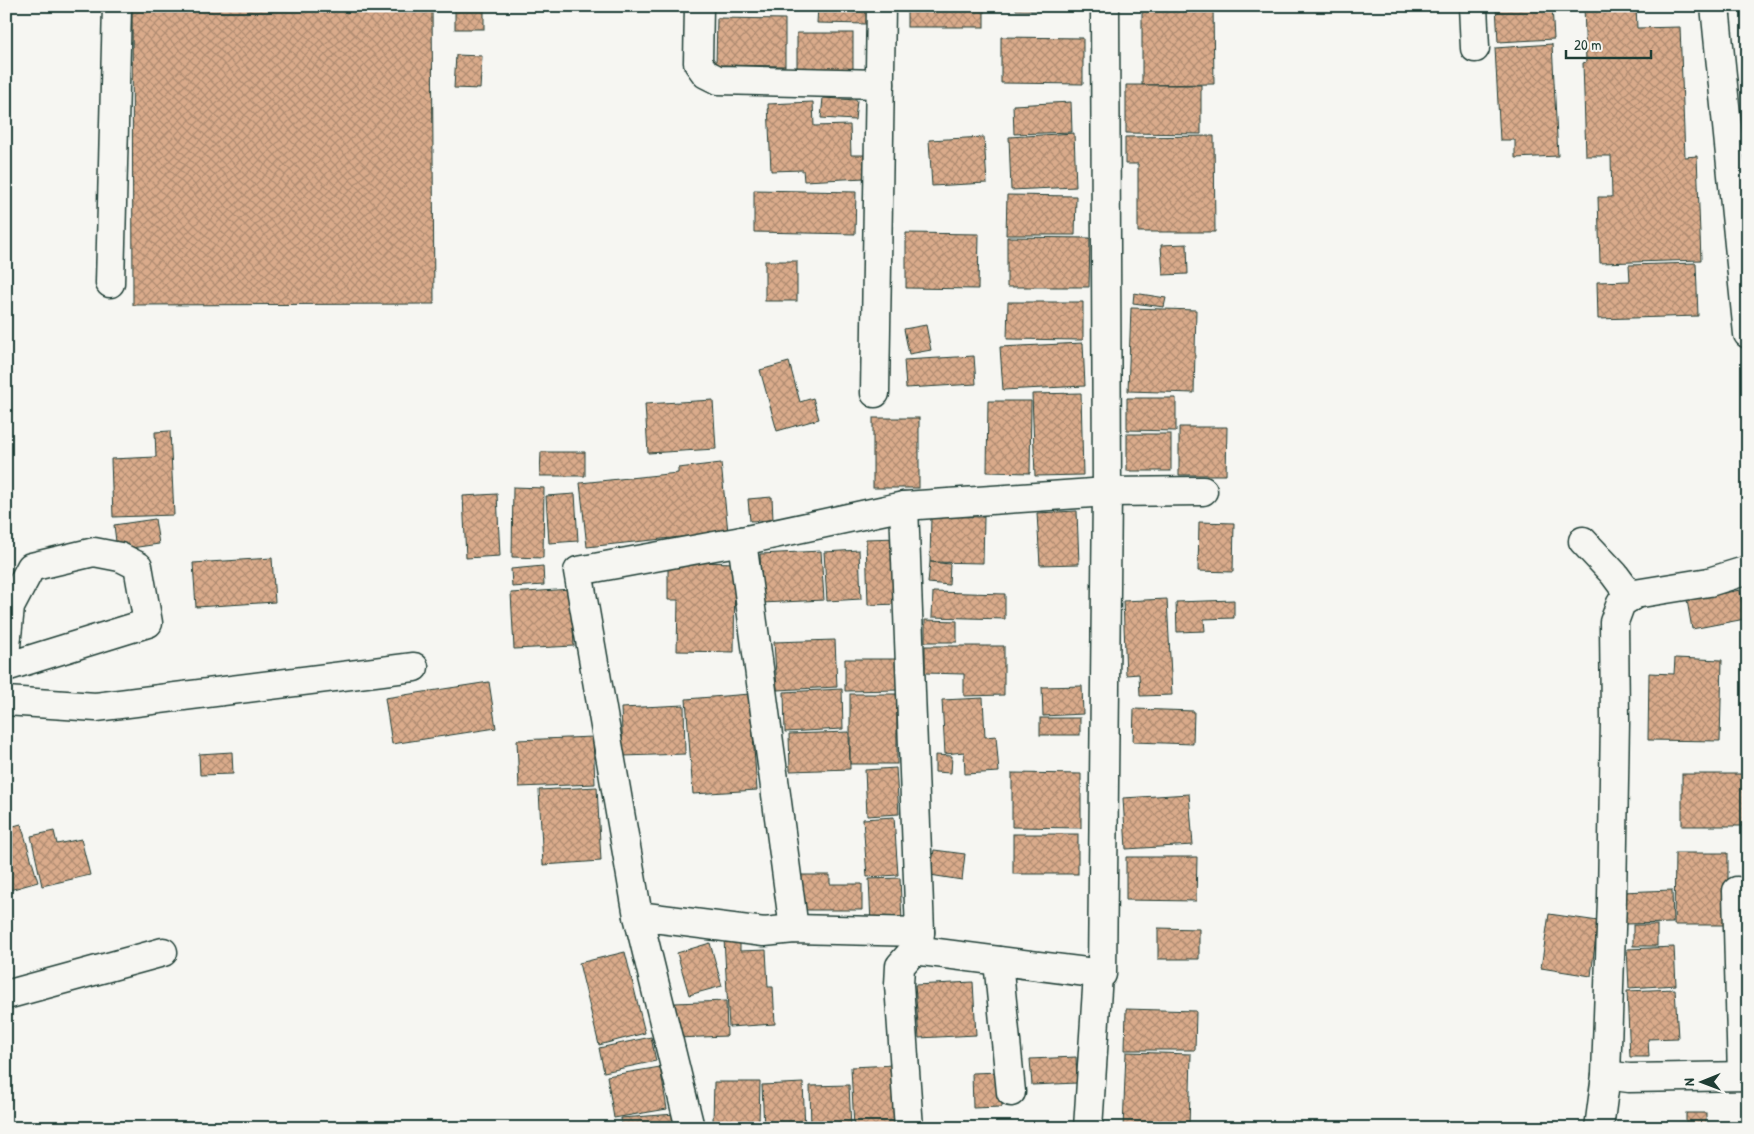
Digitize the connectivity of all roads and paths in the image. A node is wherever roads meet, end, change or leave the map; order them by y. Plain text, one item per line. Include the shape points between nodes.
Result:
1 (117, 6) edge
2 (699, 6) edge
3 (881, 6) edge
4 (1105, 6) edge
5 (1473, 6) edge
6 (1715, 6) edge
7 (1475, 48) dead end
8 (880, 84) junction
9 (110, 283) dead end
10 (1748, 334) edge
11 (875, 393) dead end
12 (1203, 491) dead end
13 (1107, 492) junction
14 (904, 506) junction
15 (742, 541) junction
16 (1583, 541) dead end
17 (1748, 570) edge
18 (1631, 597) junction
19 (6, 646) edge
20 (6, 666) edge
21 (414, 667) dead end
22 (6, 701) edge
23 (1737, 891) dead end
24 (638, 916) junction
25 (794, 929) junction
26 (917, 941) junction
27 (163, 952) dead end
28 (998, 961) junction
29 (1098, 974) junction
30 (6, 995) edge
31 (1606, 1075) junction
32 (1745, 1076) edge
33 (1011, 1092) dead end
34 (690, 1128) edge
35 (910, 1128) edge
36 (1088, 1128) edge
37 (1599, 1128) edge

1 - 9 street
2 - 8 street via 698,63 706,74 718,80
3 - 8 street
4 - 13 street
5 - 7 street
6 - 10 street
8 - 11 street
12 - 13 street
13 - 14 street
13 - 29 street via 1102,974
14 - 15 street
14 - 26 street
15 - 24 street via 578,571
15 - 25 street
16 - 18 street
17 - 18 street via 1709,582
18 - 31 street via 1621,603 1614,622 1615,720
19 - 20 street via 10,607 31,568 94,552 120,557 138,566 148,623
21 - 22 street via 96,708
23 - 32 street
24 - 25 street via 764,932
24 - 34 street
25 - 26 street
26 - 28 street
26 - 35 street via 900,966 899,984
27 - 30 street
28 - 29 street
28 - 33 street
29 - 36 street
31 - 32 street via 1628,1078
31 - 37 street

